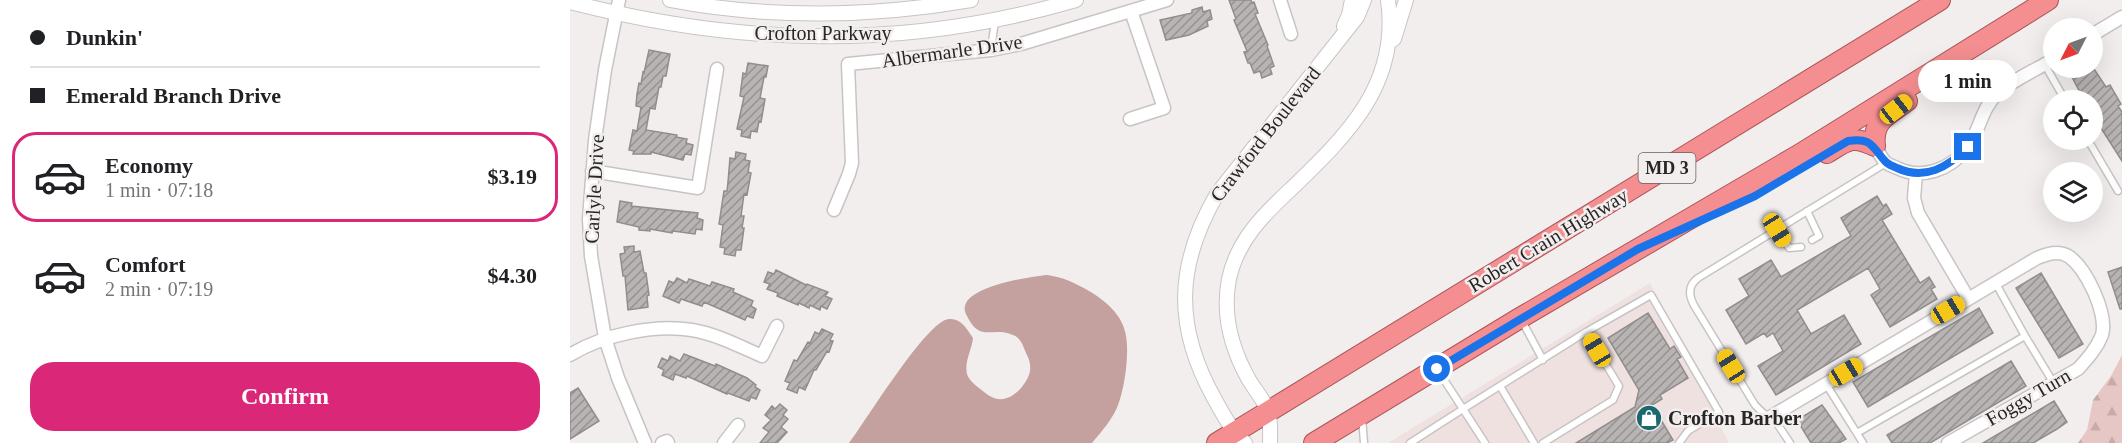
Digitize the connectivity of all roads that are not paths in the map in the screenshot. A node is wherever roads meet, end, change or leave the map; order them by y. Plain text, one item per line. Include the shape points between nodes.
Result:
1 (670, 0) edge
2 (971, 0) edge
3 (1076, 0) edge
4 (1280, 0) edge
5 (1352, 0) edge
6 (1364, 0) edge
7 (1388, 0) edge
8 (1406, 0) edge
9 (1940, 0) edge
10 (2048, 0) edge
11 (1161, 1) edge
12 (570, 2) edge
13 (618, 7) edge
14 (1131, 10) junction
15 (2122, 17) edge
16 (995, 20) junction
17 (2103, 28) edge
18 (1291, 34) dead end
19 (1983, 40) junction
20 (1336, 44) junction
21 (991, 50) junction
22 (1388, 58) junction
23 (2043, 66) edge
24 (717, 69) dead end
25 (1130, 119) dead end
26 (1875, 146) junction
27 (2094, 150) edge
28 (1886, 163) junction
29 (592, 171) junction
30 (1916, 174) junction
31 (2118, 191) dead end
32 (834, 210) dead end
33 (1807, 211) junction
34 (1777, 230) junction
35 (1812, 240) dead end
36 (1801, 247) dead end
37 (1638, 249) junction
38 (1995, 282) junction
39 (1968, 298) junction
40 (1520, 318) junction
41 (777, 326) dead end
42 (1586, 332) junction
43 (2025, 336) junction
44 (605, 338) junction
45 (570, 355) edge
46 (1543, 360) junction
47 (1437, 369) junction
48 (2053, 382) junction
49 (1826, 384) junction
50 (1500, 386) junction
51 (1463, 409) junction
52 (1268, 412) junction
53 (1362, 414) junction
54 (1772, 416) junction
55 (738, 426) dead end
56 (1857, 433) junction
57 (1232, 440) edge
58 (645, 443) edge
59 (724, 443) edge
60 (1270, 443) edge
61 (1314, 443) edge
62 (1364, 443) edge
63 (1409, 443) edge
64 (1485, 443) edge
65 (1534, 443) edge
66 (1543, 443) edge
67 (1679, 443) edge
68 (1790, 443) edge
69 (1863, 443) edge
70 (1948, 443) edge

1 - 2 street, Crofton Parkway via 770,12 836,13
3 - 16 street, Crofton Parkway
4 - 18 street
5 - 20 street
6 - 20 street, Crawford Boulevard via 1357,17
7 - 22 street
8 - 22 street
9 - 52 highway, Robert Crain Highway / MD 3
10 - 19 highway, MD 3
11 - 14 street, Albermarle Drive
12 - 13 street, Crofton Parkway
13 - 16 street, Crofton Parkway via 678,26 779,36 903,33
13 - 29 street, Carlyle Drive via 600,100
14 - 21 street, Albermarle Drive
14 - 25 street via 1164,108
15 - 17 street
16 - 21 lane
19 - 26 highway via 1878,123
19 - 37 highway, MD 3
20 - 57 street, Crawford Boulevard via 1222,187 1193,243 1186,278 1187,327 1194,354
21 - 32 street, Albermarle Drive via 848,64 852,163
22 - 52 street via 1352,125 1257,223 1234,260 1227,303 1231,342
23 - 30 street via 1999,92 1987,105 1968,147 1954,161 1931,173
24 - 29 street via 698,188
26 - 28 street
26 - 37 highway via 1859,139 1848,141 1755,196
27 - 31 lane
28 - 30 street
28 - 33 lane
29 - 44 street, Carlyle Drive via 591,256
30 - 39 street via 1914,198 1918,213
33 - 34 lane
33 - 35 lane via 1819,236
34 - 36 lane via 1789,248
34 - 54 lane via 1698,278 1690,292 1690,299 1755,405
37 - 40 highway, MD 3
38 - 39 street, Foggy Turn
38 - 43 lane
38 - 48 street, Foggy Turn via 2037,258 2058,253 2078,265 2093,289 2102,312 2103,333 2078,369
39 - 49 street, Foggy Turn
40 - 46 lane
40 - 47 highway, MD 3
41 - 44 street via 762,356 691,330 662,328
42 - 46 lane
42 - 66 lane via 1619,386 1613,400
42 - 67 lane via 1651,295 1719,412 1688,431
43 - 48 lane
43 - 56 lane
44 - 45 street
44 - 58 street, Carlyle Drive
46 - 50 lane
47 - 51 lane
47 - 53 highway, MD 3
48 - 70 street, Foggy Turn
49 - 54 street, Foggy Turn
49 - 56 lane
50 - 51 lane
50 - 65 lane
51 - 63 lane
51 - 64 lane
52 - 57 highway, Robert Crain Highway / MD 3
52 - 60 street
53 - 61 highway, MD 3
53 - 62 lane
54 - 68 lane
55 - 59 street
56 - 69 lane

